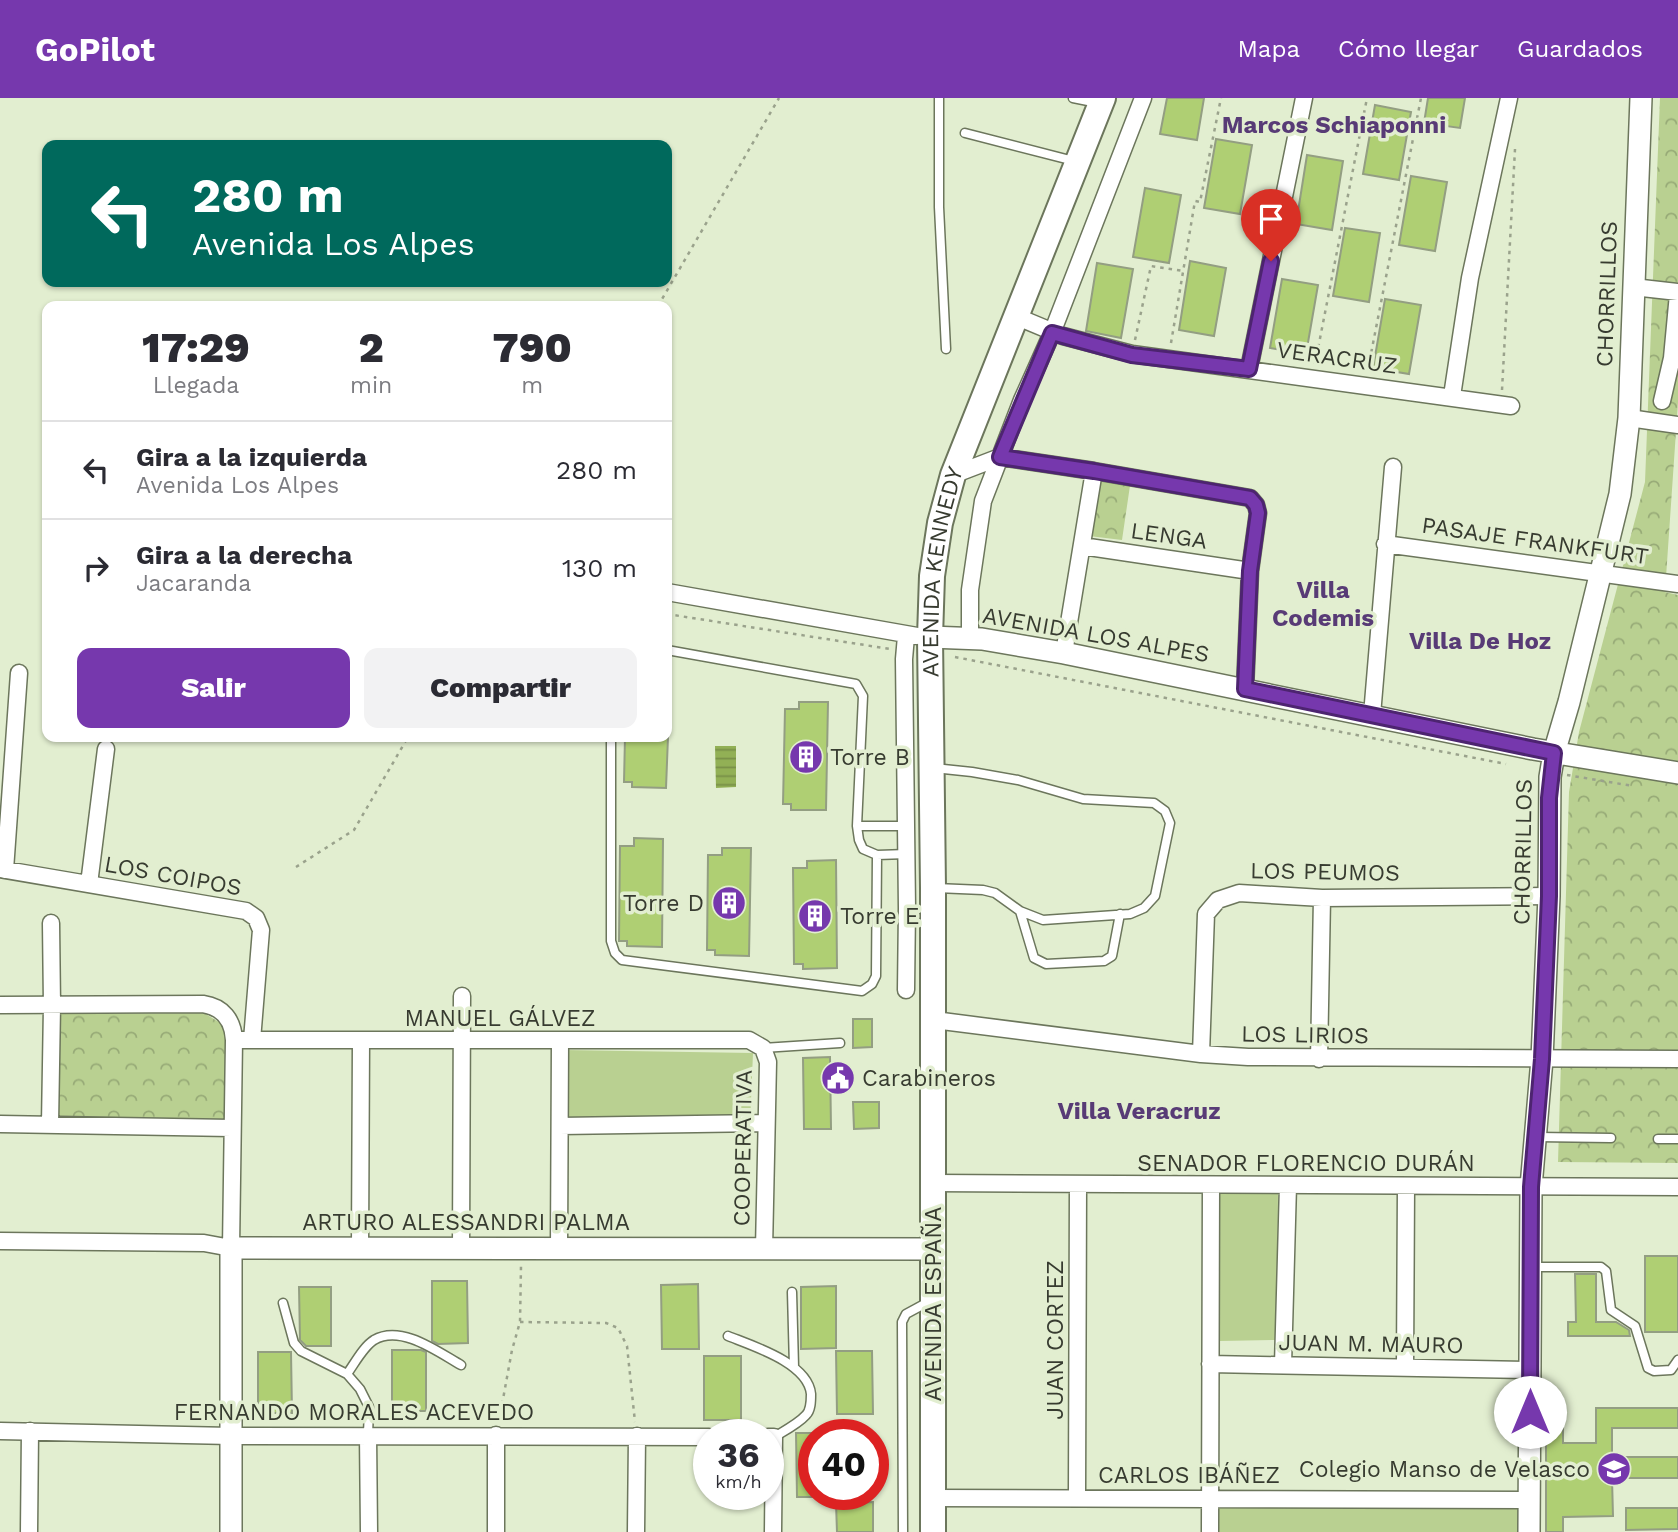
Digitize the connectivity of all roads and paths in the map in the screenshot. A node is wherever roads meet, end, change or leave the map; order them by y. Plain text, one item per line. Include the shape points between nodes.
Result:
1 (779, 98) edge
2 (939, 98) edge
3 (1073, 98) edge
4 (1143, 98) edge
5 (1221, 98) edge
6 (1304, 98) edge
7 (1367, 98) edge
8 (1421, 98) edge
9 (1509, 98) edge
10 (1642, 98) edge
11 (1102, 101) edge
12 (965, 133) dead end
13 (1516, 142) dead end
14 (1078, 162) junction
15 (1183, 271) junction
16 (672, 282) edge
17 (1633, 287) junction
18 (1678, 293) edge
19 (1015, 316) junction
20 (1052, 333) junction
21 (946, 349) dead end
22 (1132, 355) junction
23 (1168, 359) junction
24 (1249, 369) junction
25 (1312, 378) junction
26 (1365, 385) junction
27 (1452, 396) junction
28 (1662, 401) dead end
29 (1506, 405) joint
30 (1629, 418) junction
31 (1678, 425) edge
32 (1000, 457) junction
33 (1393, 467) dead end
34 (1094, 471) junction
35 (953, 475) junction
36 (1385, 544) junction
37 (1082, 546) junction
38 (1250, 571) junction
39 (1601, 573) junction
40 (1678, 584) edge
41 (672, 593) edge
42 (672, 615) edge
43 (970, 637) junction
44 (918, 644) junction
45 (672, 651) edge
46 (1064, 653) junction
47 (19, 673) dead end
48 (1245, 689) junction
49 (1372, 715) junction
50 (405, 742) edge
51 (611, 742) edge
52 (106, 749) dead end
53 (1553, 763) junction
54 (1511, 765) dead end
55 (931, 768) junction
56 (1678, 773) edge
57 (1640, 787) dead end
58 (857, 826) junction
59 (906, 826) junction
60 (932, 826) junction
61 (906, 854) junction
62 (932, 854) junction
63 (877, 855) junction
64 (296, 867) dead end
65 (2, 869) edge
66 (89, 884) junction
67 (933, 888) junction
68 (1549, 896) junction
69 (1322, 898) junction
70 (1020, 911) junction
71 (1120, 914) junction
72 (51, 923) dead end
73 (906, 990) dead end
74 (462, 996) dead end
75 (0, 1005) edge
76 (52, 1006) junction
77 (934, 1020) junction
78 (234, 1040) junction
79 (252, 1040) junction
80 (360, 1040) junction
81 (462, 1041) junction
82 (560, 1041) junction
83 (840, 1042) dead end
84 (763, 1048) junction
85 (1201, 1054) junction
86 (1319, 1059) junction
87 (1542, 1059) junction
88 (1678, 1059) edge
89 (933, 1075) joint
90 (766, 1122) junction
91 (0, 1124) edge
92 (50, 1124) junction
93 (560, 1126) junction
94 (231, 1128) junction
95 (1535, 1137) junction
96 (1611, 1138) dead end
97 (1658, 1139) dead end
98 (1678, 1139) edge
99 (933, 1183) junction
100 (1078, 1184) junction
101 (1211, 1185) junction
102 (1288, 1185) junction
103 (1406, 1186) junction
104 (1531, 1187) junction
105 (1678, 1187) edge
106 (0, 1241) edge
107 (231, 1248) junction
108 (360, 1248) junction
109 (461, 1248) junction
110 (521, 1248) junction
111 (559, 1248) junction
112 (764, 1249) junction
113 (933, 1249) junction
114 (1531, 1267) junction
115 (792, 1292) dead end
116 (933, 1300) junction
117 (283, 1303) dead end
118 (520, 1322) junction
119 (728, 1336) dead end
120 (1678, 1360) edge
121 (1210, 1364) junction
122 (461, 1365) dead end
123 (1283, 1365) junction
124 (794, 1367) junction
125 (1405, 1368) junction
126 (1530, 1370) junction
127 (347, 1374) junction
128 (784, 1429) edge
129 (0, 1431) edge
130 (30, 1431) junction
131 (368, 1435) junction
132 (496, 1435) junction
133 (231, 1436) junction
134 (637, 1436) junction
135 (693, 1437) edge
136 (1077, 1497) junction
137 (933, 1498) junction
138 (1210, 1498) junction
139 (1530, 1500) junction
140 (773, 1510) edge
141 (29, 1532) edge
142 (231, 1532) edge
143 (369, 1532) edge
144 (496, 1532) edge
145 (636, 1532) edge
146 (773, 1532) edge
147 (903, 1532) edge
148 (933, 1532) edge
149 (1210, 1532) edge
150 (1529, 1532) edge

1 - 16 path
2 - 21 lane
3 - 11 lane
4 - 20 street, AVENIDA KENNEDY
5 - 15 path
6 - 24 street
7 - 25 path
8 - 26 path
9 - 27 street via 1470,278
10 - 17 street, CHORRILLOS
11 - 14 main road, AVENIDA KENNEDY
12 - 14 lane
13 - 29 path
14 - 19 main road, AVENIDA KENNEDY
15 - 22 path via 1151,266
15 - 23 path
17 - 18 street
17 - 30 street, CHORRILLOS
18 - 28 street via 1671,368
19 - 20 street, VERACRUZ
19 - 35 main road, AVENIDA KENNEDY
20 - 22 street, VERACRUZ
20 - 32 street, AVENIDA KENNEDY
22 - 23 street, VERACRUZ
23 - 24 street, VERACRUZ
24 - 25 street, VERACRUZ
25 - 26 street, VERACRUZ
26 - 27 street, VERACRUZ
27 - 29 street, VERACRUZ
30 - 31 street
30 - 39 street, CHORRILLOS via 1620,494
32 - 34 street
32 - 35 street
32 - 43 street, AVENIDA KENNEDY via 979,522 970,590
33 - 36 street
34 - 37 street
34 - 38 street via 1250,498 1258,513
35 - 44 main road, AVENIDA KENNEDY
36 - 39 street, PASAJE FRANKFURT
36 - 49 street
37 - 38 street, LENGA
37 - 46 street
38 - 48 street
39 - 40 street, PASAJE FRANKFURT
39 - 53 street, CHORRILLOS
41 - 44 street, AVENIDA LOS ALPES
42 - 44 path via 873,648
43 - 44 street, AVENIDA LOS ALPES
43 - 46 street, AVENIDA LOS ALPES
44 - 54 path
44 - 55 main road, AVENIDA KENNEDY
44 - 59 street, AVENIDA KENNEDY
45 - 58 lane via 856,684 863,696
46 - 48 street, AVENIDA LOS ALPES
47 - 65 street
48 - 49 street, AVENIDA LOS ALPES
49 - 53 street, AVENIDA LOS ALPES
50 - 64 path via 354,830
51 - 63 lane via 611,941 622,960 862,991 876,976
52 - 66 street
53 - 56 street, AVENIDA LOS ALPES
53 - 57 path
53 - 68 street, CHORRILLOS
55 - 60 main road, AVENIDA KENNEDY
55 - 71 lane via 1018,780 1083,799 1154,803 1165,811 1170,823 1155,896 1144,908
58 - 59 lane
58 - 63 lane via 863,849
59 - 60 street
59 - 61 street, AVENIDA KENNEDY
60 - 62 main road, AVENIDA KENNEDY
61 - 62 street
61 - 63 lane
61 - 73 street, AVENIDA KENNEDY
62 - 67 main road, AVENIDA KENNEDY
65 - 66 street, LOS COIPOS
66 - 79 street, LOS COIPOS via 246,911 256,918 261,930
67 - 70 lane via 995,893
67 - 77 main road, AVENIDA KENNEDY
68 - 69 street, LOS PEUMOS
68 - 87 street, CHORRILLOS
69 - 85 street, LOS PEUMOS via 1239,892 1218,900 1206,914
69 - 86 street
70 - 71 lane via 1043,920
70 - 71 lane via 1034,958 1046,964 1104,961 1112,956
72 - 76 street
74 - 81 street
75 - 76 street
76 - 78 street via 203,1004 228,1018
76 - 92 street
77 - 85 street, LOS LIRIOS
77 - 89 main road, AVENIDA KENNEDY
78 - 79 street, MANUEL GÁLVEZ
78 - 94 street
79 - 80 street, MANUEL GÁLVEZ
80 - 81 street, MANUEL GÁLVEZ
80 - 108 street
81 - 82 street, MANUEL GÁLVEZ
81 - 109 street
82 - 84 street, MANUEL GÁLVEZ via 749,1040
82 - 93 street
83 - 84 lane
84 - 90 street, COOPERATIVA via 768,1062
85 - 86 street, LOS LIRIOS
86 - 87 street, LOS LIRIOS
87 - 88 street, LOS LIRIOS
87 - 95 street, CHORRILLOS
89 - 99 main road, AVENIDA ESPAÑA
90 - 93 street
90 - 112 street, COOPERATIVA
91 - 92 street
92 - 94 street
93 - 111 street
94 - 107 street
95 - 96 lane
95 - 104 street, CHORRILLOS
97 - 98 lane
99 - 100 street, SENADOR FLORENCIO DURÁN
99 - 113 main road, AVENIDA ESPAÑA
100 - 101 street, SENADOR FLORENCIO DURÁN
100 - 136 street, JUAN CORTEZ
101 - 102 street, SENADOR FLORENCIO DURÁN
101 - 121 street
102 - 103 street, SENADOR FLORENCIO DURÁN
102 - 123 street
103 - 104 street, SENADOR FLORENCIO DURÁN
103 - 125 street
104 - 105 street, SENADOR FLORENCIO DURÁN
104 - 114 street, CHORRILLOS
106 - 107 street, ARTURO ALESSANDRI PALMA via 204,1243
107 - 108 street, ARTURO ALESSANDRI PALMA
107 - 133 street
108 - 109 street, ARTURO ALESSANDRI PALMA
109 - 110 street, ARTURO ALESSANDRI PALMA
110 - 111 street, ARTURO ALESSANDRI PALMA
110 - 118 path
111 - 112 street, ARTURO ALESSANDRI PALMA
112 - 113 street, ARTURO ALESSANDRI PALMA
113 - 116 main road, AVENIDA ESPAÑA
114 - 120 lane via 1601,1267 1606,1271 1611,1310 1636,1326 1648,1368 1671,1370
114 - 126 street, CHORRILLOS
115 - 124 lane
116 - 137 main road, AVENIDA ESPAÑA
116 - 147 lane via 906,1314 902,1322
117 - 127 lane via 300,1351
118 - 132 path
118 - 134 path via 606,1323 618,1328 628,1346
119 - 124 lane
121 - 123 street, JUAN M. MAURO
121 - 138 street
122 - 127 lane via 407,1337 387,1335 374,1340
123 - 125 street, JUAN M. MAURO
124 - 128 lane via 810,1388 811,1402 807,1414
125 - 126 street, JUAN M. MAURO
126 - 139 street, CHORRILLOS
127 - 131 lane via 369,1407
129 - 130 street, FERNANDO MORALES ACEVEDO
130 - 133 street, FERNANDO MORALES ACEVEDO
130 - 141 street
131 - 132 street, FERNANDO MORALES ACEVEDO
131 - 133 street, FERNANDO MORALES ACEVEDO
131 - 143 street
132 - 134 street, FERNANDO MORALES ACEVEDO
132 - 144 street
133 - 142 street
134 - 135 street, FERNANDO MORALES ACEVEDO
134 - 145 street
136 - 137 street, CARLOS IBÁÑEZ
136 - 138 street, CARLOS IBÁÑEZ
137 - 148 main road, AVENIDA ESPAÑA
138 - 139 street, CARLOS IBÁÑEZ
138 - 149 street
139 - 150 street, CHORRILLOS
140 - 146 street

